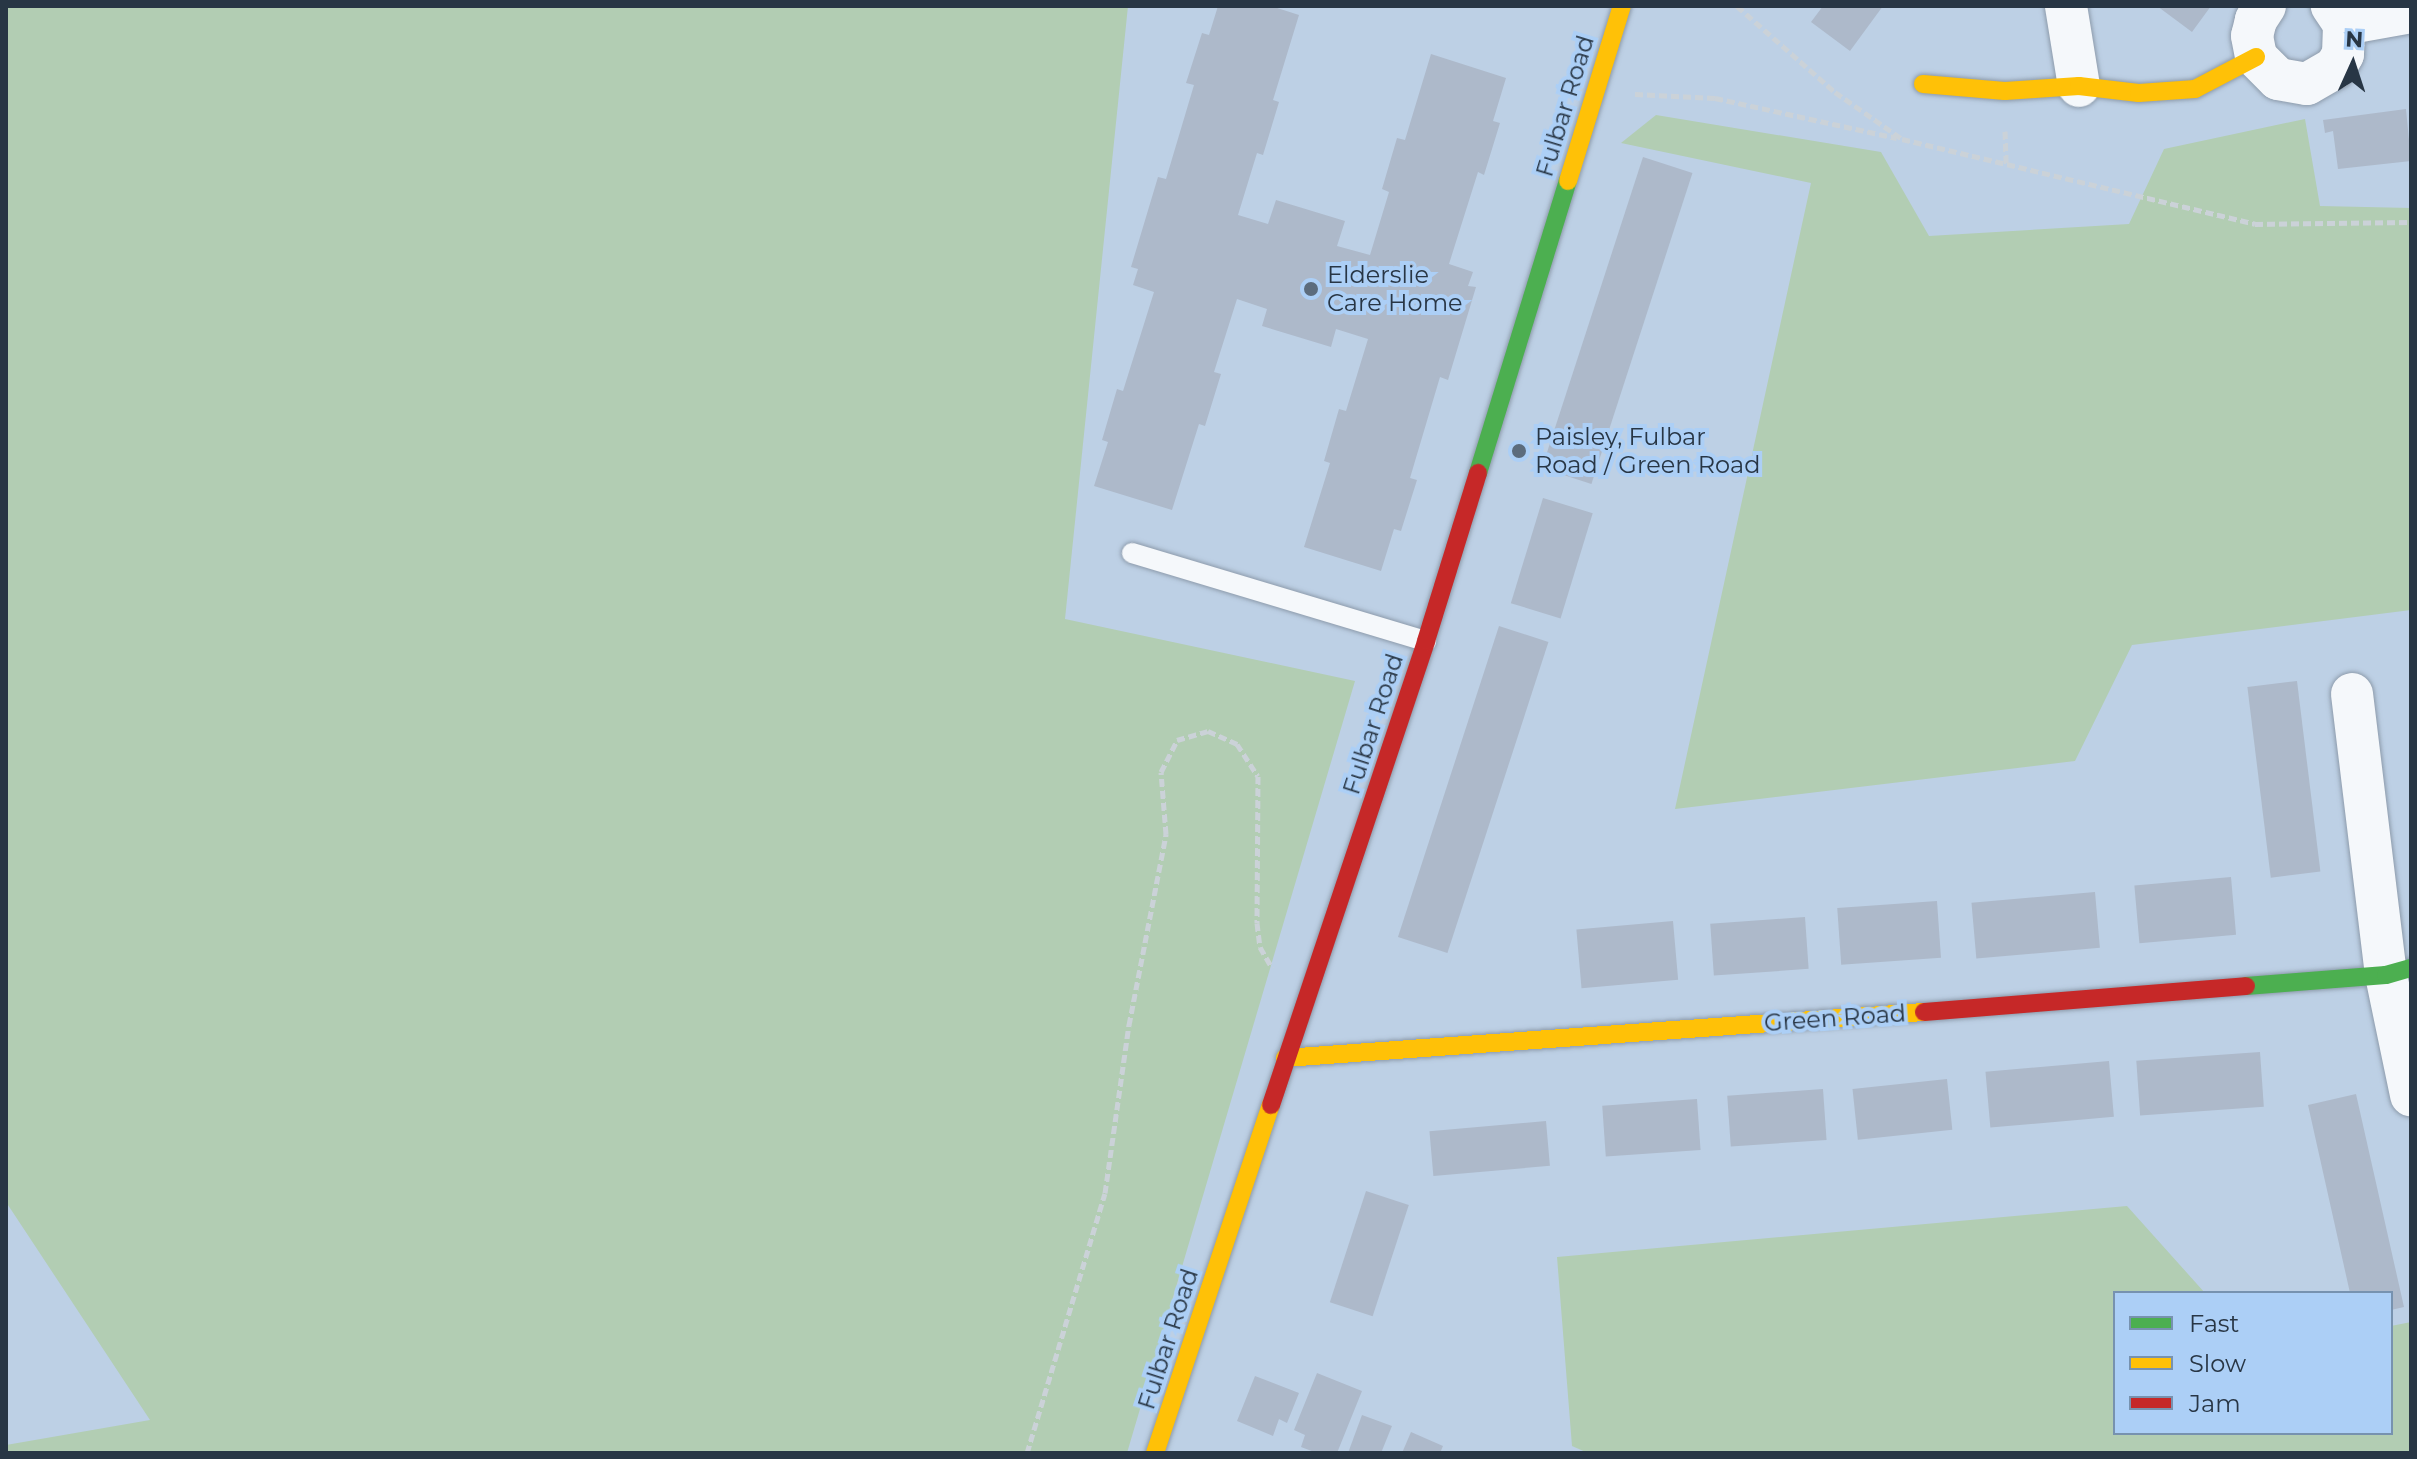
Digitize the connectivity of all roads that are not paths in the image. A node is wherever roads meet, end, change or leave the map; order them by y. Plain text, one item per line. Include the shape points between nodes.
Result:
1 (1622, 6) edge
2 (2066, 6) edge
3 (2265, 6) edge
4 (2411, 12) edge
5 (2338, 15) edge
6 (2256, 57) junction
7 (1923, 84) dead end
8 (2079, 86) junction
9 (1132, 553) dead end
10 (1426, 641) junction
11 (2352, 694) dead end
12 (2398, 972) edge
13 (1285, 1058) junction
14 (2411, 1095) edge
15 (1155, 1453) edge

1 - 10 street, Fulbar Road
2 - 8 street
3 - 6 street via 2252,36
4 - 5 street
5 - 6 street via 2343,54 2322,79 2307,84 2278,79
6 - 8 street via 2195,89 2139,93
7 - 8 street via 2005,91
9 - 10 lane
10 - 13 street, Fulbar Road
11 - 12 street
12 - 13 street, Green Road
12 - 14 street
13 - 15 street, Fulbar Road

